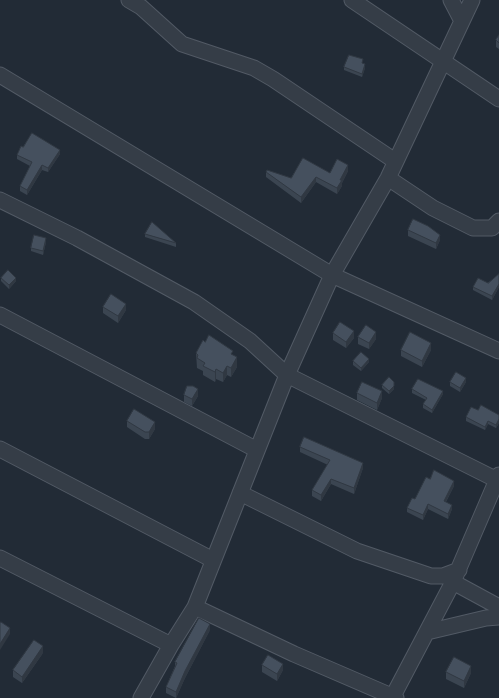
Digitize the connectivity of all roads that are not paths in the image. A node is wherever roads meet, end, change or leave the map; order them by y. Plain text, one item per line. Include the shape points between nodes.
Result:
1 (128, 0) edge
2 (352, 0) edge
3 (451, 0) edge
4 (472, 0) edge
5 (462, 21) junction
6 (442, 61) junction
7 (0, 75) edge
8 (499, 99) edge
9 (395, 161) junction
10 (388, 178) junction
11 (0, 200) edge
12 (499, 221) edge
13 (332, 275) junction
14 (0, 315) edge
15 (499, 352) edge
16 (286, 375) junction
17 (0, 449) edge
18 (257, 450) junction
19 (498, 479) edge
20 (240, 493) junction
21 (0, 558) edge
22 (213, 560) junction
23 (456, 576) junction
24 (195, 607) junction
25 (499, 607) edge
26 (499, 617) edge
27 (427, 632) junction
28 (170, 645) junction
29 (394, 697) edge
30 (141, 698) edge

1 - 9 street via 141,7 182,44 254,68
2 - 6 street
3 - 5 street
4 - 5 street
5 - 6 street
6 - 8 street
6 - 9 street
7 - 13 street
9 - 10 street
10 - 12 street via 433,208 473,228 492,228
10 - 13 street
11 - 16 street via 77,238 194,302 250,341
13 - 15 street
13 - 16 street
14 - 18 street
16 - 18 street
16 - 19 street
17 - 22 street
18 - 20 street
19 - 23 street
20 - 22 street
20 - 23 street via 357,552 431,576
21 - 28 street
22 - 24 street
23 - 25 street
23 - 27 street
24 - 28 street
24 - 29 street via 294,654
26 - 27 street
27 - 29 street
28 - 30 street

